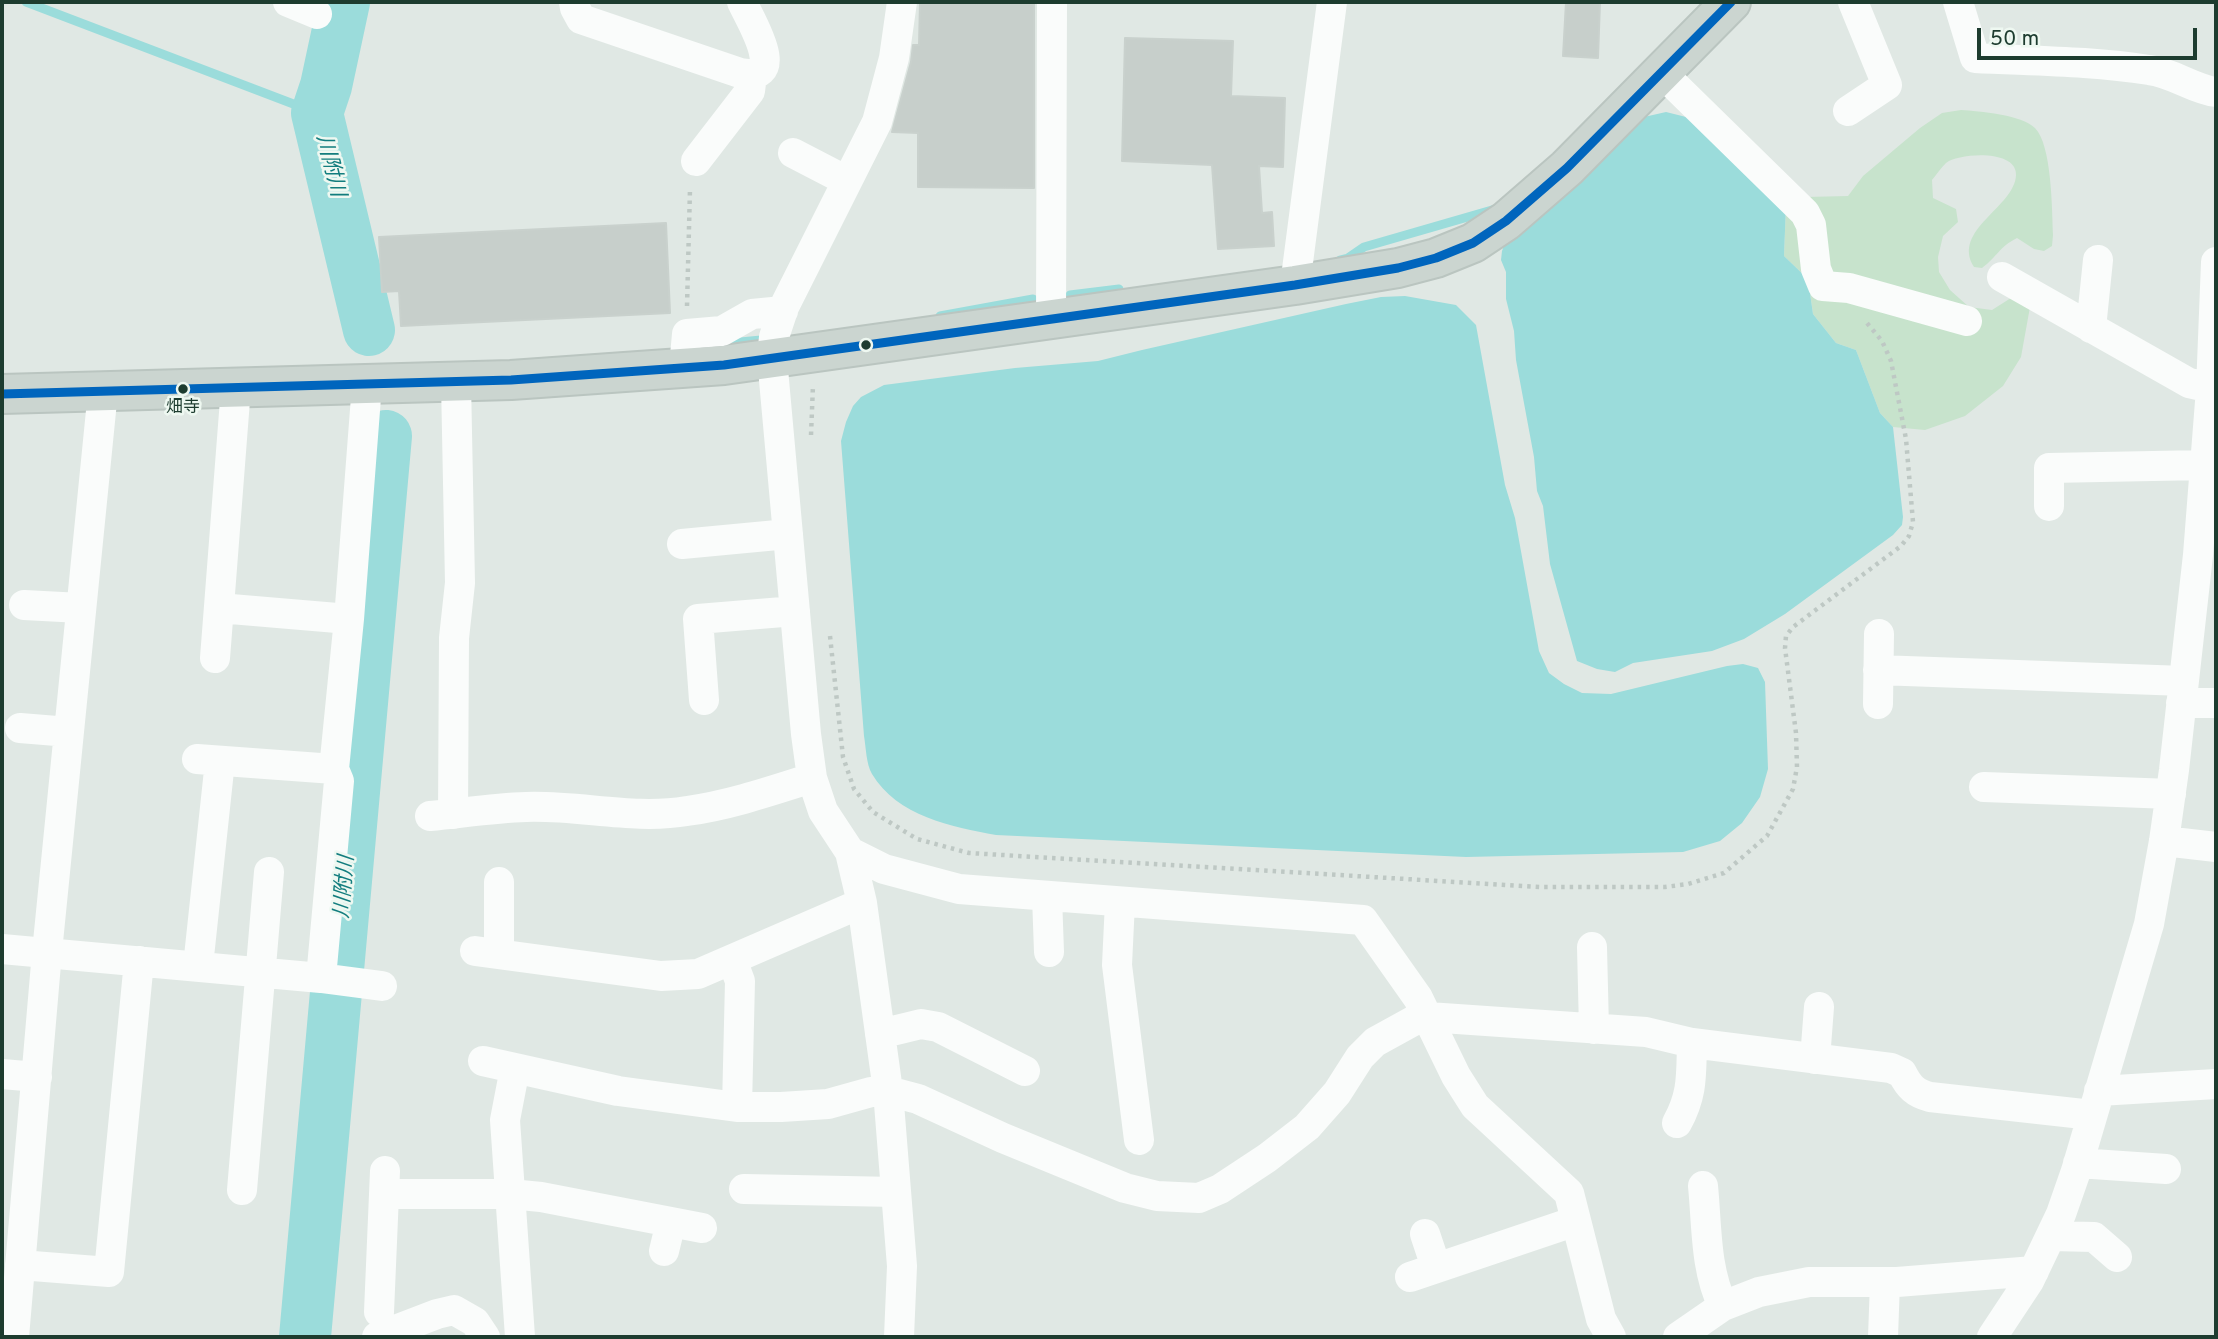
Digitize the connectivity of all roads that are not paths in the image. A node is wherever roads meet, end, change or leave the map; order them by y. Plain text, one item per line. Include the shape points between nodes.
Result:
1 (288, 2) edge
2 (574, 2) edge
3 (741, 2) edge
4 (902, 2) edge
5 (1052, 2) edge
6 (1332, 2) edge
7 (1731, 2) edge
8 (1853, 2) edge
9 (1958, 2) edge
10 (317, 14) dead end
11 (1662, 73) junction
12 (752, 75) junction
13 (2216, 92) edge
14 (1848, 111) dead end
15 (793, 153) dead end
16 (696, 161) road end
17 (848, 181) junction
18 (2098, 260) dead end
19 (2216, 262) edge
20 (2002, 277) dead end
21 (1295, 285) junction
22 (783, 311) junction
23 (1051, 319) junction
24 (1967, 321) dead end
25 (2091, 328) junction
26 (685, 351) junction
27 (772, 358) junction
28 (456, 382) junction
29 (367, 384) junction
30 (236, 387) junction
31 (2214, 389) edge
32 (103, 391) junction
33 (2, 394) edge
34 (2205, 465) junction
35 (2049, 506) dead end
36 (788, 534) junction
37 (682, 544) dead end
38 (2206, 584) edge
39 (24, 605) dead end
40 (81, 608) junction
41 (219, 608) junction
42 (795, 611) junction
43 (349, 619) junction
44 (1879, 634) dead end
45 (215, 657) dead end
46 (1878, 670) junction
47 (2183, 692) junction
48 (704, 699) dead end
49 (2216, 703) edge
50 (1878, 704) dead end
51 (20, 728) dead end
52 (69, 732) junction
53 (334, 769) junction
54 (812, 778) junction
55 (1984, 787) dead end
56 (2171, 794) junction
57 (2164, 841) junction
58 (2216, 847) edge
59 (850, 852) junction
60 (269, 872) dead end
61 (499, 882) dead end
62 (1047, 896) junction
63 (1120, 902) junction
64 (862, 903) junction
65 (1592, 947) dead end
66 (2, 948) edge
67 (1049, 951) dead end
68 (47, 952) junction
69 (732, 960) junction
70 (139, 961) junction
71 (198, 966) junction
72 (260, 972) junction
73 (330, 979) junction
74 (382, 986) dead end
75 (1819, 1007) dead end
76 (1428, 1017) junction
77 (1594, 1028) junction
78 (880, 1034) junction
79 (1692, 1043) junction
80 (1815, 1059) junction
81 (483, 1061) dead end
82 (515, 1068) junction
83 (1025, 1071) dead end
84 (2, 1074) edge
85 (37, 1077) junction
86 (2216, 1084) edge
87 (888, 1091) junction
88 (2096, 1103) junction
89 (737, 1107) junction
90 (1677, 1123) dead end
91 (1139, 1140) dead end
92 (2078, 1163) junction
93 (2166, 1169) dead end
94 (238, 1176) dead end
95 (1703, 1186) dead end
96 (14, 1187) edge
97 (744, 1189) dead end
98 (896, 1192) junction
99 (510, 1194) junction
100 (1576, 1221) junction
101 (671, 1222) junction
102 (702, 1228) dead end
103 (1425, 1234) dead end
104 (2051, 1236) junction
105 (664, 1251) dead end
106 (2117, 1257) dead end
107 (20, 1265) junction
108 (2034, 1271) junction
109 (1885, 1282) junction
110 (373, 1306) edge
111 (1723, 1306) junction
112 (9, 1308) edge
113 (14, 1337) edge
114 (485, 1337) edge
115 (520, 1337) edge
116 (899, 1337) edge
117 (1611, 1337) edge
118 (1678, 1337) edge
119 (1883, 1337) edge
120 (1992, 1337) edge

1 - 10 street
2 - 12 street via 581,19
3 - 12 street via 765,51 764,66
4 - 17 street via 894,58 877,122
5 - 23 street
6 - 21 street
7 - 11 main road
8 - 14 street via 1887,85
9 - 13 street via 1974,69 2118,66 2153,70
11 - 21 main road via 1567,168 1473,243 1398,268
11 - 24 street via 1805,213 1823,286 1849,288
12 - 16 street via 750,91
15 - 17 street
17 - 22 street
18 - 25 street
19 - 31 street
20 - 25 street
21 - 23 main road
22 - 26 street via 752,314
22 - 27 street
23 - 27 main road
25 - 31 street via 2189,383
26 - 27 main road
26 - 28 main road via 511,380
27 - 36 street
28 - 29 main road
28 - 54 street via 460,583 441,815 527,807 641,815 687,812
29 - 30 main road
29 - 43 street
30 - 32 main road
30 - 41 street
31 - 34 street
32 - 33 main road
32 - 40 street
34 - 35 street via 2049,468
34 - 38 street
36 - 37 street
36 - 42 street
38 - 47 street
39 - 40 street
40 - 52 street
41 - 43 street
41 - 45 street
42 - 48 street via 698,618
42 - 54 street
43 - 53 street
44 - 46 street
46 - 47 street
46 - 50 street
47 - 49 street
47 - 56 street
51 - 52 street
52 - 68 street
53 - 71 street via 209,760
53 - 73 street via 339,781
54 - 59 street via 822,811
55 - 56 street
56 - 57 street
57 - 58 street
57 - 88 street via 2149,924
59 - 62 street via 884,869 959,889
59 - 64 street
60 - 72 street
61 - 69 street via 487,952 661,976 698,974
62 - 63 street
62 - 67 street
63 - 76 street via 1363,920
63 - 91 street via 1117,965
64 - 69 street
64 - 78 street
65 - 77 street
66 - 68 street
68 - 70 street
68 - 85 street
69 - 89 street via 740,981
70 - 71 street
70 - 107 street via 109,1272
71 - 72 street
72 - 73 street
72 - 94 street via 241,1076
73 - 74 street
75 - 80 street
76 - 77 street
76 - 87 street via 1375,1042 1307,1128 1220,1189 1199,1198 1157,1196 1125,1188 918,1099
76 - 100 street via 1475,1106 1569,1193
77 - 79 street via 1646,1032
78 - 83 street via 921,1024 938,1027
78 - 87 street
79 - 80 street
79 - 90 street via 1688,1104
80 - 88 street via 1891,1068 1902,1073 1918,1094 1930,1097
81 - 82 street
82 - 89 street via 618,1091
82 - 99 street via 505,1120
84 - 85 street
85 - 96 street
86 - 88 street
87 - 89 street via 828,1104
87 - 98 street
88 - 92 street
92 - 93 street
92 - 104 street
95 - 111 street via 1710,1267
96 - 107 street
97 - 98 street
98 - 116 street via 902,1266
99 - 101 street
99 - 110 street via 385,1183
99 - 115 street
100 - 103 street via 1423,1272
100 - 117 street via 1601,1319
101 - 102 street
101 - 105 street
104 - 106 street via 2094,1237
104 - 108 street
107 - 112 street
108 - 109 street
108 - 120 street
109 - 111 street via 1809,1282 1759,1292
109 - 119 street
110 - 114 street via 437,1314 454,1310 475,1322
111 - 118 street
112 - 113 street

